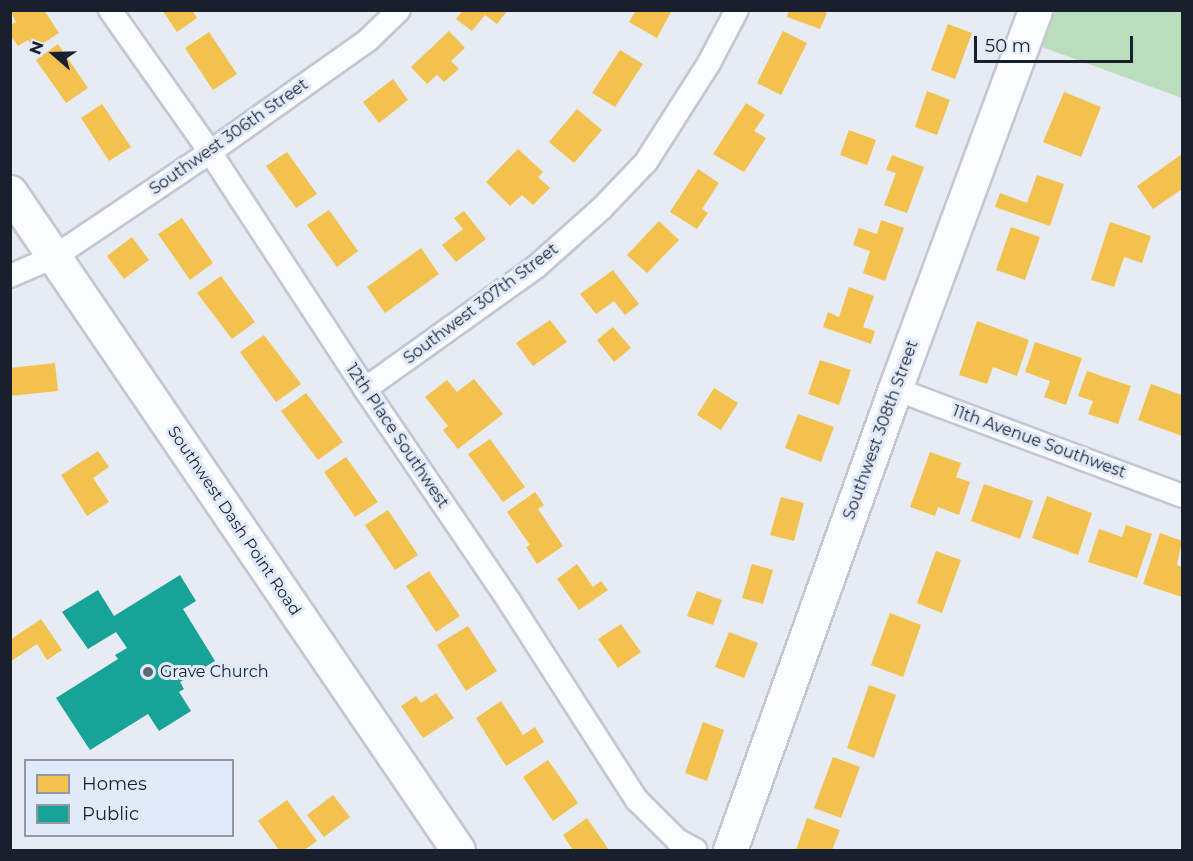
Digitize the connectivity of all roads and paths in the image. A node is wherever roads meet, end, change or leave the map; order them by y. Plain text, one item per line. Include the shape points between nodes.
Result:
1 (110, 10) edge
2 (399, 10) edge
3 (737, 10) edge
4 (1035, 10) edge
5 (210, 152) junction
6 (10, 192) edge
7 (54, 257) junction
8 (10, 276) edge
9 (365, 389) junction
10 (895, 389) junction
11 (1182, 496) edge
12 (458, 850) edge
13 (696, 850) edge
14 (730, 850) edge

1 - 5 street, 12th Place Southwest
2 - 5 street, Southwest 306th Street via 368,40
3 - 9 street, Southwest 307th Street via 709,63 646,162 602,208 536,267
4 - 10 street, Southwest 308th Street
5 - 7 street, Southwest 306th Street
5 - 9 street, 12th Place Southwest
6 - 7 street, Southwest Dash Point Road
7 - 8 street, Southwest 306th Street
7 - 12 street, Southwest Dash Point Road
9 - 13 street, 12th Place Southwest via 509,601 637,800 677,840
10 - 11 street, 11th Avenue Southwest
10 - 14 street, Southwest 308th Street

